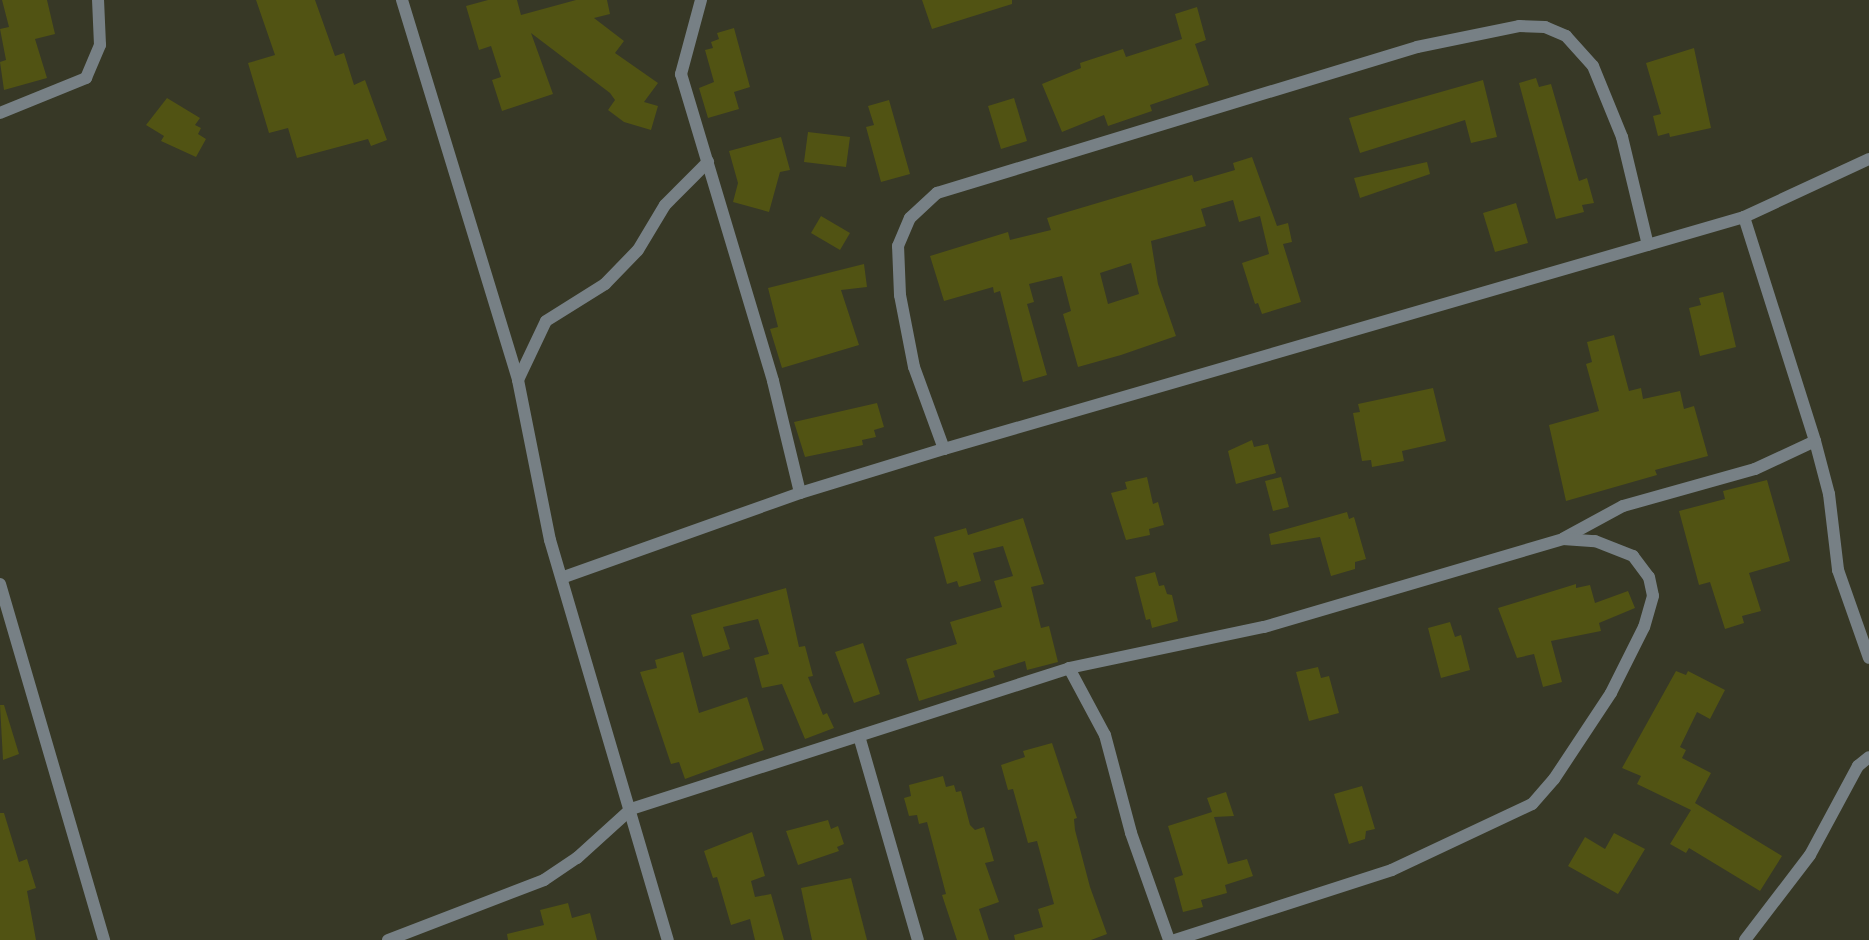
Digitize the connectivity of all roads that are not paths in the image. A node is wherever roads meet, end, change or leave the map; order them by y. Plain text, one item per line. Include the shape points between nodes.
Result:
1 (98, 0) edge
2 (402, 0) edge
3 (701, 0) edge
4 (0, 113) edge
5 (1869, 159) edge
6 (708, 162) junction
7 (1744, 217) junction
8 (1648, 245) junction
9 (518, 380) junction
10 (1815, 441) junction
11 (944, 449) junction
12 (800, 494) junction
13 (1563, 539) junction
14 (564, 577) junction
15 (0, 584) edge
16 (1869, 658) edge
17 (1069, 668) junction
18 (859, 736) junction
19 (1869, 757) edge
20 (631, 809) junction
21 (104, 940) edge
22 (388, 940) edge
23 (668, 940) edge
24 (918, 940) edge
25 (1169, 940) edge
26 (1175, 940) edge
27 (1745, 940) edge

1 - 4 street via 100,45 86,78
2 - 9 street
3 - 6 street via 681,74
5 - 7 street
6 - 9 street via 665,205 638,249 605,284 546,321
6 - 12 street via 730,248 773,381
7 - 8 street
7 - 10 street
8 - 11 street
8 - 11 street via 1622,137 1593,66 1566,36 1545,27 1519,26 1417,47 938,193 910,218 898,246 900,296 914,368
9 - 14 street via 550,540
10 - 13 street via 1755,469 1623,506
10 - 16 street via 1829,494 1838,570
11 - 12 street
12 - 14 street
13 - 17 street via 1264,627
13 - 26 street via 1595,541 1633,556 1649,577 1653,596 1644,627 1611,693 1554,779 1532,804 1392,870
14 - 20 street
15 - 21 street
17 - 18 street
17 - 25 street via 1105,735 1131,833
18 - 20 street
18 - 24 street
19 - 27 street via 1858,766 1810,855
20 - 22 street via 578,858 544,880
20 - 23 street

